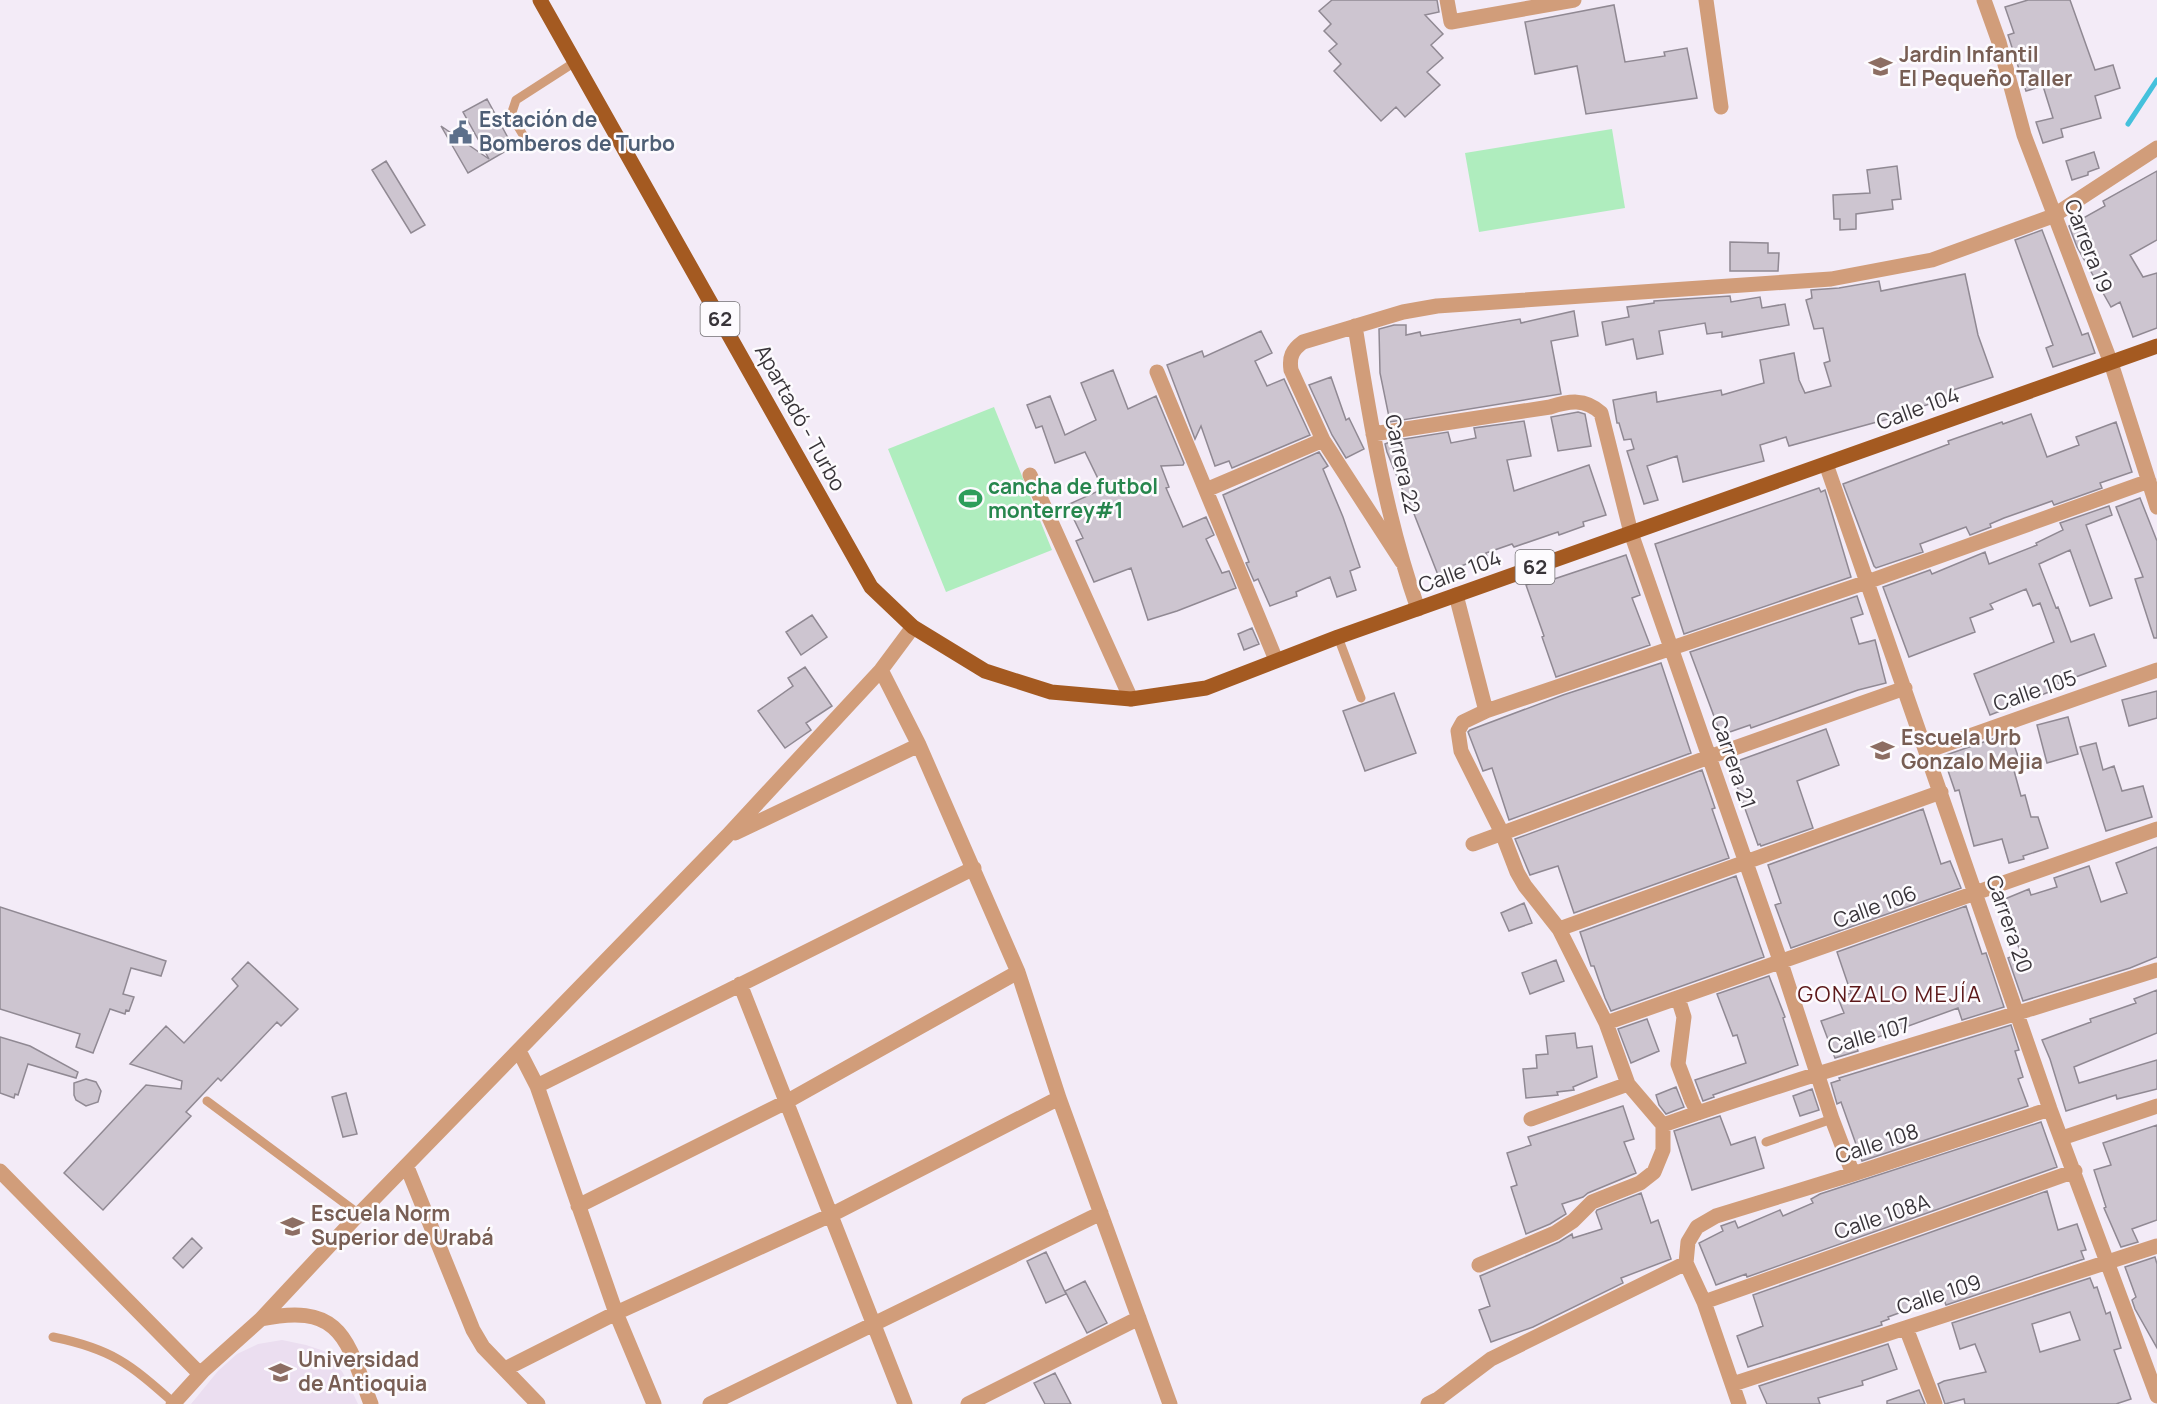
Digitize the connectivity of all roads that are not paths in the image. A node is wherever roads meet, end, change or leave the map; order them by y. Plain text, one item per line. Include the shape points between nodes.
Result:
1 (540, 0) edge
2 (1447, 0) edge
3 (1574, 0) edge
4 (1706, 0) edge
5 (1984, 0) edge
6 (575, 62) junction
7 (1721, 107) dead end
8 (531, 148) dead end
9 (2157, 148) edge
10 (2054, 216) junction
11 (1355, 326) junction
12 (2157, 346) edge
13 (2110, 363) junction
14 (1157, 372) dead end
15 (1374, 434) junction
16 (1323, 440) junction
17 (1826, 464) junction
18 (1030, 475) dead end
19 (2149, 481) junction
20 (1206, 490) junction
21 (2157, 507) edge
22 (1631, 533) junction
23 (1402, 562) junction
24 (1867, 582) junction
25 (1456, 595) junction
26 (1418, 609) junction
27 (913, 627) junction
28 (1338, 637) junction
29 (1671, 648) junction
30 (1276, 660) junction
31 (880, 670) junction
32 (2157, 670) edge
33 (1905, 688) junction
34 (1361, 698) dead end
35 (1131, 699) junction
36 (1486, 711) junction
37 (919, 745) junction
38 (1927, 751) junction
39 (1709, 757) junction
40 (1941, 792) junction
41 (2157, 829) edge
42 (1502, 833) junction
43 (727, 836) junction
44 (1473, 844) dead end
45 (1746, 863) junction
46 (974, 868) junction
47 (1976, 893) junction
48 (1559, 929) junction
49 (1780, 963) junction
50 (2157, 970) edge
51 (1018, 972) junction
52 (740, 984) junction
53 (1678, 998) junction
54 (2018, 1014) junction
55 (1606, 1023) junction
56 (519, 1051) junction
57 (1818, 1072) junction
58 (1629, 1084) junction
59 (537, 1086) junction
60 (1059, 1098) junction
61 (207, 1101) dead end
62 (786, 1102) junction
63 (2157, 1106) edge
64 (2050, 1109) junction
65 (1698, 1113) junction
66 (1531, 1119) dead end
67 (1832, 1119) junction
68 (1663, 1125) junction
69 (2062, 1138) junction
70 (1766, 1142) dead end
71 (407, 1167) junction
72 (0, 1171) edge
73 (2075, 1171) junction
74 (1854, 1174) junction
75 (578, 1206) junction
76 (1101, 1213) junction
77 (359, 1214) junction
78 (831, 1215) junction
79 (2157, 1246) edge
80 (2108, 1262) junction
81 (1686, 1263) junction
82 (1479, 1265) dead end
83 (1704, 1302) junction
84 (616, 1313) junction
85 (1139, 1318) junction
86 (261, 1319) junction
87 (874, 1325) junction
88 (1906, 1328) junction
89 (53, 1337) dead end
90 (505, 1369) junction
91 (200, 1374) junction
92 (1734, 1384) junction
93 (2157, 1396) edge
94 (1435, 1402) edge
95 (173, 1403) edge
96 (371, 1404) edge
97 (538, 1404) edge
98 (654, 1404) edge
99 (710, 1404) edge
100 (905, 1404) edge
101 (968, 1404) edge
102 (1170, 1404) edge
103 (1739, 1404) edge
104 (1935, 1404) edge

1 - 6 main road, Apartadó - Turbo / 62
2 - 3 street via 1451,22
4 - 7 street
5 - 10 street, Carrera 19 via 2024,135
6 - 8 lane via 516,100 511,115
6 - 27 main road, Apartadó - Turbo / 62 via 871,587
9 - 10 street
10 - 11 street via 1932,260 1831,279 1437,306
10 - 13 street, Carrera 19
11 - 15 street, Carrera 22
11 - 16 street via 1303,342 1293,349 1292,370
12 - 13 main road, Calle 104 / 62
13 - 17 main road, Calle 104 / 62
13 - 19 street, Carrera 19
14 - 20 street
15 - 22 street, Carrera 21 via 1567,402 1593,406 1600,412
15 - 23 street, Carrera 22
16 - 20 street
16 - 23 street
17 - 22 main road, Calle 104 / 62
17 - 24 street, Carrera 20
18 - 35 street
19 - 21 street, Carrera 19
19 - 24 street
20 - 30 street
22 - 25 main road, Calle 104 / 62
22 - 29 street, Carrera 21
23 - 26 street, Carrera 22
24 - 29 street
24 - 33 street, Carrera 20
25 - 26 main road, Calle 104 / 62
25 - 36 street
26 - 28 main road, Calle 104 / 62
27 - 31 street
27 - 35 main road, Calle 104 / 62 via 985,671 1051,692
28 - 30 main road, Calle 104 / 62
28 - 34 lane
29 - 36 street
29 - 39 street, Carrera 21
30 - 35 main road, Calle 104 / 62 via 1206,688
31 - 37 street
31 - 43 street
32 - 38 street, Calle 105
33 - 38 street, Carrera 20
33 - 39 street
36 - 42 street via 1464,722 1458,731 1458,742
37 - 43 street
37 - 46 street
38 - 40 street, Carrera 20
39 - 42 street
39 - 45 street, Carrera 21
40 - 45 street
40 - 47 street, Carrera 20
41 - 47 street, Calle 106
42 - 44 street
42 - 48 street via 1525,886
43 - 56 street
45 - 48 street
45 - 49 street, Carrera 21
46 - 51 street
46 - 52 street
47 - 49 street, Calle 106
47 - 54 street, Carrera 20
48 - 55 street
49 - 53 street, Calle 106
49 - 57 street, Carrera 21
50 - 54 street, Calle 107
51 - 60 street
51 - 62 street
52 - 59 street
52 - 62 street
53 - 55 street, Calle 106
53 - 65 street via 1684,1017 1678,1064
54 - 57 street, Calle 107
54 - 64 street, Carrera 20
55 - 58 street
56 - 59 street
56 - 71 street
57 - 65 street, Calle 107
57 - 67 street, Carrera 21
58 - 66 street
58 - 68 street
59 - 75 street
60 - 76 street
60 - 78 street
61 - 77 lane
62 - 75 street
62 - 78 street
63 - 69 street
64 - 69 street, Carrera 20
64 - 74 street, Calle 108
65 - 68 street, Calle 107
67 - 70 lane
67 - 74 street, Carrera 21
68 - 82 street via 1663,1150 1654,1172 1640,1183 1592,1202 1574,1221 1555,1233
69 - 73 street, Carrera 20
71 - 77 street
71 - 90 street via 473,1330 483,1347
72 - 91 street
73 - 80 street, Carrera 20
73 - 83 street, Calle 108A
74 - 81 street, Calle 108 via 1716,1216 1697,1227 1689,1242
75 - 84 street
76 - 85 street
76 - 87 street
77 - 86 street
78 - 84 street
78 - 87 street
79 - 80 street, Calle 109
80 - 88 street, Calle 109
80 - 93 street, Carrera 20
81 - 83 street
81 - 94 street via 1491,1359
83 - 92 street
84 - 90 street
84 - 98 street
85 - 101 street
85 - 102 street
86 - 91 street
86 - 96 street via 291,1313 309,1315 339,1331
87 - 99 street
87 - 100 street
88 - 92 street, Calle 109
88 - 104 street
89 - 95 lane via 118,1358 134,1367
90 - 97 street
91 - 95 street
92 - 103 street

